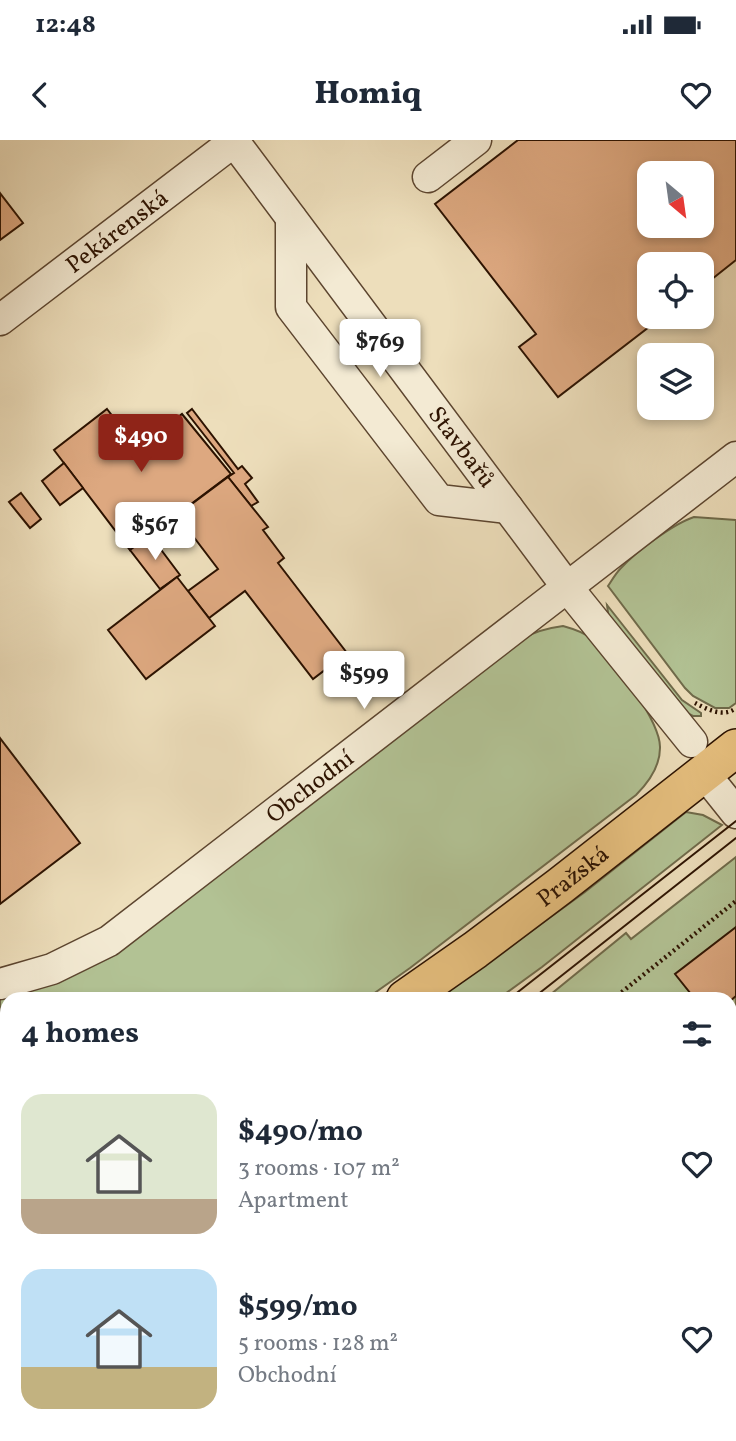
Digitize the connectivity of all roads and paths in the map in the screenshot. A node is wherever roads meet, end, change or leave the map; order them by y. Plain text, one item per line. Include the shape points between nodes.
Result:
1 (476, 140) edge
2 (235, 141) edge
3 (428, 177) dead end
4 (291, 218) junction
5 (0, 320) edge
6 (736, 457) edge
7 (508, 509) junction
8 (567, 587) junction
9 (736, 748) edge
10 (698, 757) junction
11 (736, 813) edge
12 (736, 901) edge
13 (0, 984) edge
14 (415, 992) edge
15 (622, 992) edge

1 - 3 street
2 - 4 street, Stavbařů
2 - 5 street, Pekárenská
4 - 7 street, Stavbařů
4 - 7 street via 291,307 439,500
6 - 8 street, Obchodní
7 - 8 street, Stavbařů
8 - 10 street, Stavbařů
8 - 13 street, Obchodní via 109,941 52,969
9 - 10 main road, Pražská
10 - 11 street, Stavbařů
10 - 14 main road, Pražská via 550,894
12 - 15 path

